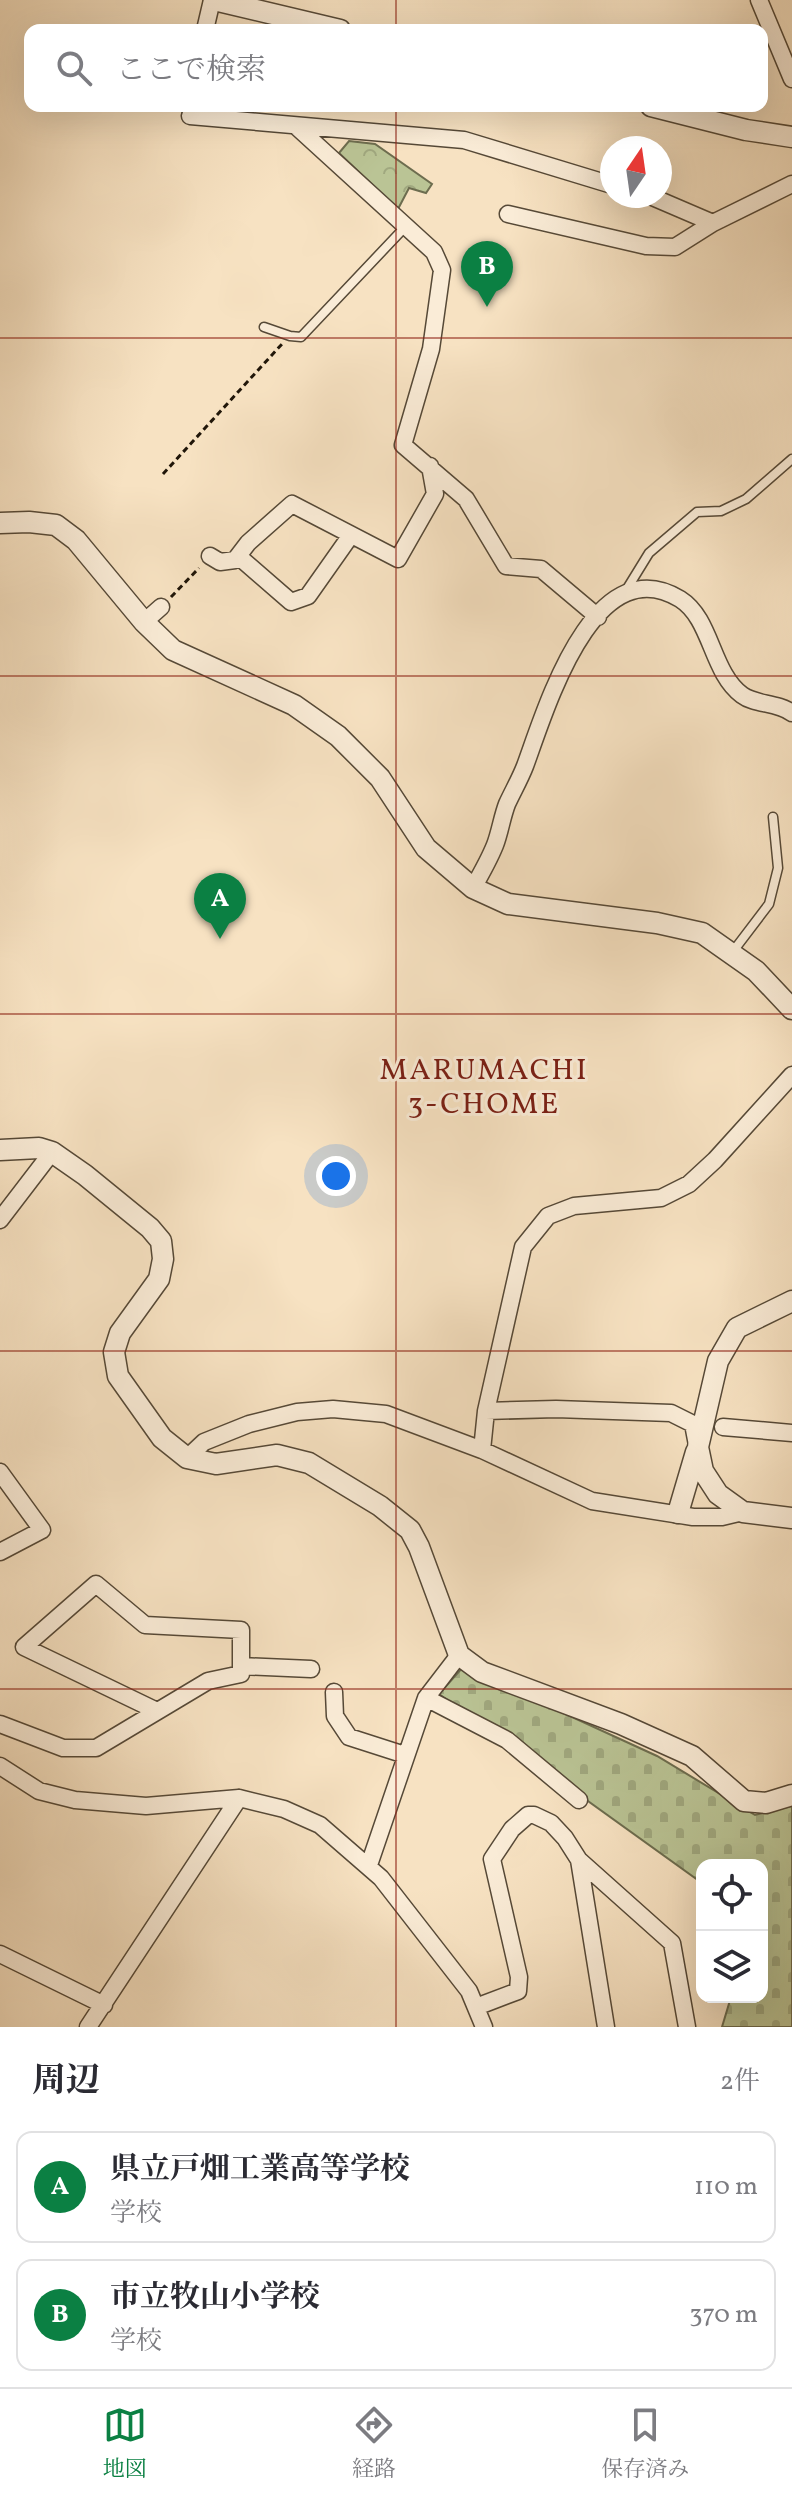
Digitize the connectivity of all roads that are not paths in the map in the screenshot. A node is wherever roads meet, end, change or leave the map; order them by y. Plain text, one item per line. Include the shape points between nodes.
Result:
1 (213, 0) edge
2 (759, 0) edge
3 (207, 24) edge
4 (315, 24) edge
5 (792, 79) edge
6 (247, 112) edge
7 (675, 112) edge
8 (190, 116) dead end
9 (252, 121) junction
10 (297, 127) junction
11 (792, 137) edge
12 (600, 181) edge
13 (792, 184) edge
14 (672, 205) edge
15 (508, 214) dead end
16 (713, 223) junction
17 (406, 226) junction
18 (264, 327) dead end
19 (792, 459) edge
20 (430, 466) junction
21 (0, 523) edge
22 (351, 535) junction
23 (210, 556) road end
24 (238, 556) junction
25 (625, 592) junction
26 (161, 607) road end
27 (598, 617) junction
28 (144, 622) junction
29 (792, 713) edge
30 (773, 817) dead end
31 (473, 888) junction
32 (731, 954) junction
33 (792, 1009) edge
34 (792, 1075) edge
35 (0, 1150) edge
36 (52, 1152) junction
37 (0, 1220) edge
38 (792, 1301) edge
39 (486, 1411) junction
40 (723, 1427) dead end
41 (792, 1433) edge
42 (698, 1447) junction
43 (482, 1450) junction
44 (187, 1458) junction
45 (0, 1472) edge
46 (743, 1512) junction
47 (678, 1513) junction
48 (792, 1518) edge
49 (0, 1552) edge
50 (459, 1655) junction
51 (241, 1666) junction
52 (311, 1669) dead end
53 (334, 1692) dead end
54 (426, 1698) junction
55 (157, 1711) junction
56 (0, 1724) edge
57 (405, 1755) junction
58 (0, 1766) edge
59 (792, 1795) edge
60 (239, 1798) junction
61 (579, 1800) dead end
62 (579, 1860) junction
63 (369, 1865) junction
64 (0, 1954) edge
65 (104, 2005) junction
66 (476, 2007) junction
67 (88, 2027) edge
68 (484, 2027) edge
69 (606, 2027) edge
70 (687, 2027) edge

1 - 3 street
1 - 4 street
2 - 5 street
6 - 9 street
7 - 11 street
8 - 9 street
9 - 10 street
10 - 12 street via 464,140
10 - 17 street
13 - 16 street
14 - 16 street
15 - 16 street via 646,246 675,247
17 - 18 lane via 301,337
17 - 20 street via 434,252 442,270 431,349 403,445
19 - 25 lane via 746,499 721,511 697,512 649,553
20 - 22 street via 435,494 398,559
20 - 27 street via 466,499 506,566 541,569
21 - 28 street via 56,525 76,540
22 - 24 street via 292,504
22 - 24 street via 308,596 291,602
23 - 24 street via 220,562
25 - 27 street
25 - 29 street via 650,589 678,598 691,608 726,676 743,696
26 - 28 street
27 - 31 street via 572,648 546,704 496,843
28 - 31 street via 173,650 294,705 338,736 380,778 426,848
30 - 32 lane via 778,868 769,904
31 - 32 street via 508,904 702,933
32 - 33 street via 756,971
34 - 39 street via 689,1184 661,1198 574,1206 548,1216 523,1247
35 - 36 street
36 - 37 street
36 - 44 street via 161,1241 159,1279 120,1333 114,1352 118,1376 162,1438
38 - 42 street via 737,1328 718,1361
39 - 42 street via 671,1413 693,1424
39 - 43 street
40 - 41 street
42 - 46 street via 703,1471 718,1494
42 - 47 street
43 - 44 street via 386,1414 333,1409 249,1424 204,1442
43 - 47 street via 592,1501
44 - 50 street via 216,1464 277,1455 309,1463 380,1506 410,1530
45 - 49 street via 42,1530
46 - 47 street via 722,1517
46 - 48 street
50 - 54 street
50 - 59 street via 482,1672 692,1756 744,1801 766,1803
51 - 52 street
51 - 55 street via 241,1674 208,1681
51 - 55 street via 241,1630 145,1625 96,1584 24,1647
53 - 57 street via 335,1716 349,1737
54 - 57 street
54 - 61 street via 507,1740
55 - 56 street via 96,1748 63,1748
57 - 63 street
58 - 60 street via 39,1791 75,1800 146,1806
60 - 63 street via 320,1825
60 - 65 street
62 - 66 street via 551,1823 534,1815 512,1829 492,1859 518,1991
62 - 69 street
62 - 70 street via 672,1943
63 - 66 street via 469,1991
64 - 65 street
65 - 67 street
66 - 68 street

